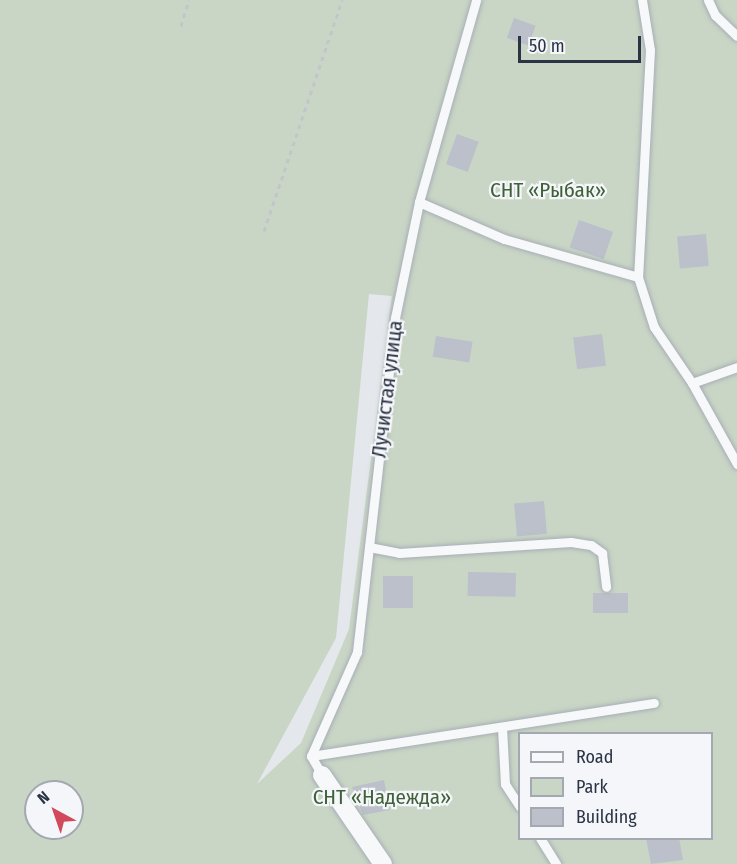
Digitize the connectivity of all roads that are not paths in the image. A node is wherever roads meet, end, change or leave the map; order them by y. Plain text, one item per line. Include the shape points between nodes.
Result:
1 (476, 0) edge
2 (642, 0) edge
3 (708, 0) edge
4 (737, 36) edge
5 (419, 202) junction
6 (638, 277) junction
7 (737, 367) edge
8 (692, 383) junction
9 (737, 464) edge
10 (369, 548) junction
11 (606, 587) dead end
12 (654, 703) dead end
13 (502, 727) junction
14 (311, 756) junction
15 (322, 775) joint
16 (518, 805) edge
17 (541, 840) edge
18 (383, 864) edge
19 (556, 864) edge

1 - 5 lane, Лучистая улица
2 - 6 lane via 650,50
3 - 4 lane via 715,15
5 - 6 lane via 504,239
5 - 10 lane, Лучистая улица via 395,318
6 - 8 lane via 654,327
7 - 8 lane
8 - 9 lane
10 - 11 lane via 399,553 571,542 591,545 602,553
10 - 14 lane, Лучистая улица via 357,652
12 - 13 lane
13 - 14 lane
13 - 16 lane via 505,784
14 - 15 lane
15 - 18 street
17 - 19 lane

